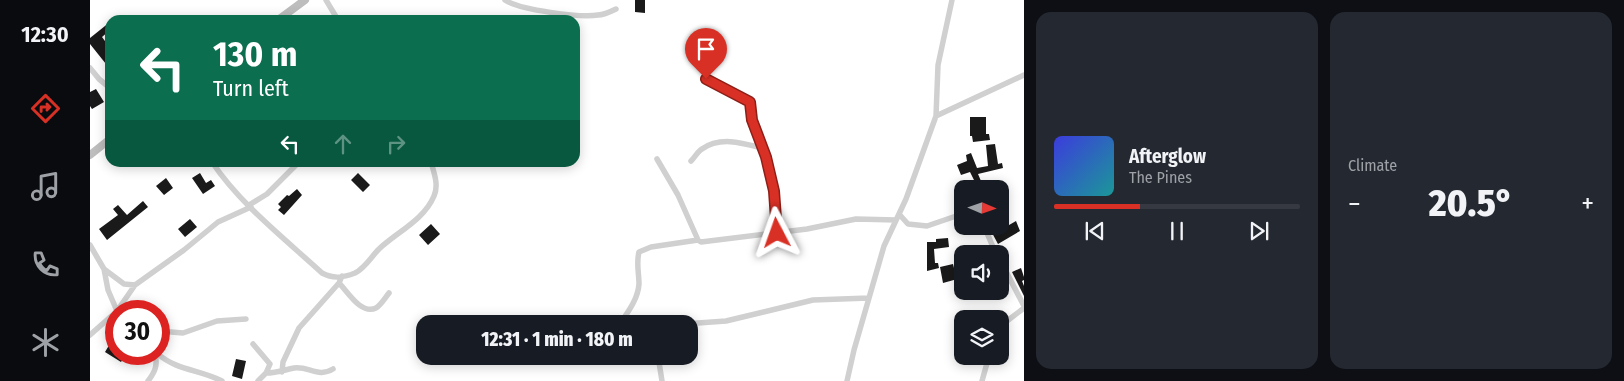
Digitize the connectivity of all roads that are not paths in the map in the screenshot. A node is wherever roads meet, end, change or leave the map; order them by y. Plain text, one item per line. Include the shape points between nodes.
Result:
1 (305, 0) edge
2 (326, 0) edge
3 (505, 0) edge
4 (952, 0) edge
5 (616, 9) dead end
6 (285, 15) edge
7 (335, 15) edge
8 (90, 68) edge
9 (1024, 75) edge
10 (706, 79) dead end
11 (105, 83) edge
12 (936, 116) junction
13 (105, 142) edge
14 (762, 148) junction
15 (91, 152) edge
16 (657, 159) dead end
17 (691, 161) dead end
18 (216, 167) edge
19 (294, 167) edge
20 (432, 167) edge
21 (250, 206) junction
22 (898, 217) junction
23 (954, 217) edge
24 (777, 233) junction
25 (698, 240) junction
26 (90, 246) edge
27 (104, 269) junction
28 (342, 276) junction
29 (1009, 278) edge
30 (338, 283) junction
31 (135, 285) junction
32 (389, 293) dead end
33 (869, 298) junction
34 (112, 300) edge
35 (125, 300) edge
36 (1024, 307) edge
37 (625, 315) edge
38 (246, 319) dead end
39 (1009, 319) edge
40 (105, 322) edge
41 (698, 323) edge
42 (170, 332) edge
43 (90, 335) edge
44 (253, 344) dead end
45 (170, 363) edge
46 (156, 365) edge
47 (659, 365) edge
48 (987, 365) edge
49 (333, 369) dead end
50 (282, 372) junction
51 (266, 373) junction
52 (148, 381) edge
53 (222, 381) edge
54 (258, 381) edge
55 (662, 381) edge
56 (847, 381) edge
57 (982, 381) edge

1 - 6 main road
2 - 7 street
3 - 5 street via 524,8 597,16
4 - 12 street via 938,65
8 - 11 street
9 - 12 street
10 - 14 street via 750,102 752,120
12 - 22 street
13 - 15 main road
14 - 17 street via 735,141 722,142 702,149
14 - 24 street via 774,191
16 - 25 street
18 - 21 street via 233,191
19 - 21 street
20 - 28 street via 436,186 431,201 417,219 355,273
21 - 28 street via 322,273 334,278
21 - 31 street via 218,222
22 - 23 street via 908,224 927,226
22 - 24 street via 860,218
22 - 33 street via 884,246
24 - 25 street via 705,243
25 - 37 street via 651,247 639,252 638,294
26 - 27 street
27 - 31 street via 124,284
27 - 34 street
28 - 30 street
29 - 36 street
30 - 32 street via 357,303 370,309 380,305
30 - 50 street via 300,328 282,362
31 - 35 street
33 - 41 street via 814,300 735,319
33 - 56 street
36 - 39 street
38 - 42 street via 216,321 183,333
40 - 43 street
44 - 51 street via 270,364
45 - 53 street
46 - 52 street
47 - 55 street
48 - 57 street
49 - 50 street via 323,374 294,368
50 - 51 street
51 - 54 street

